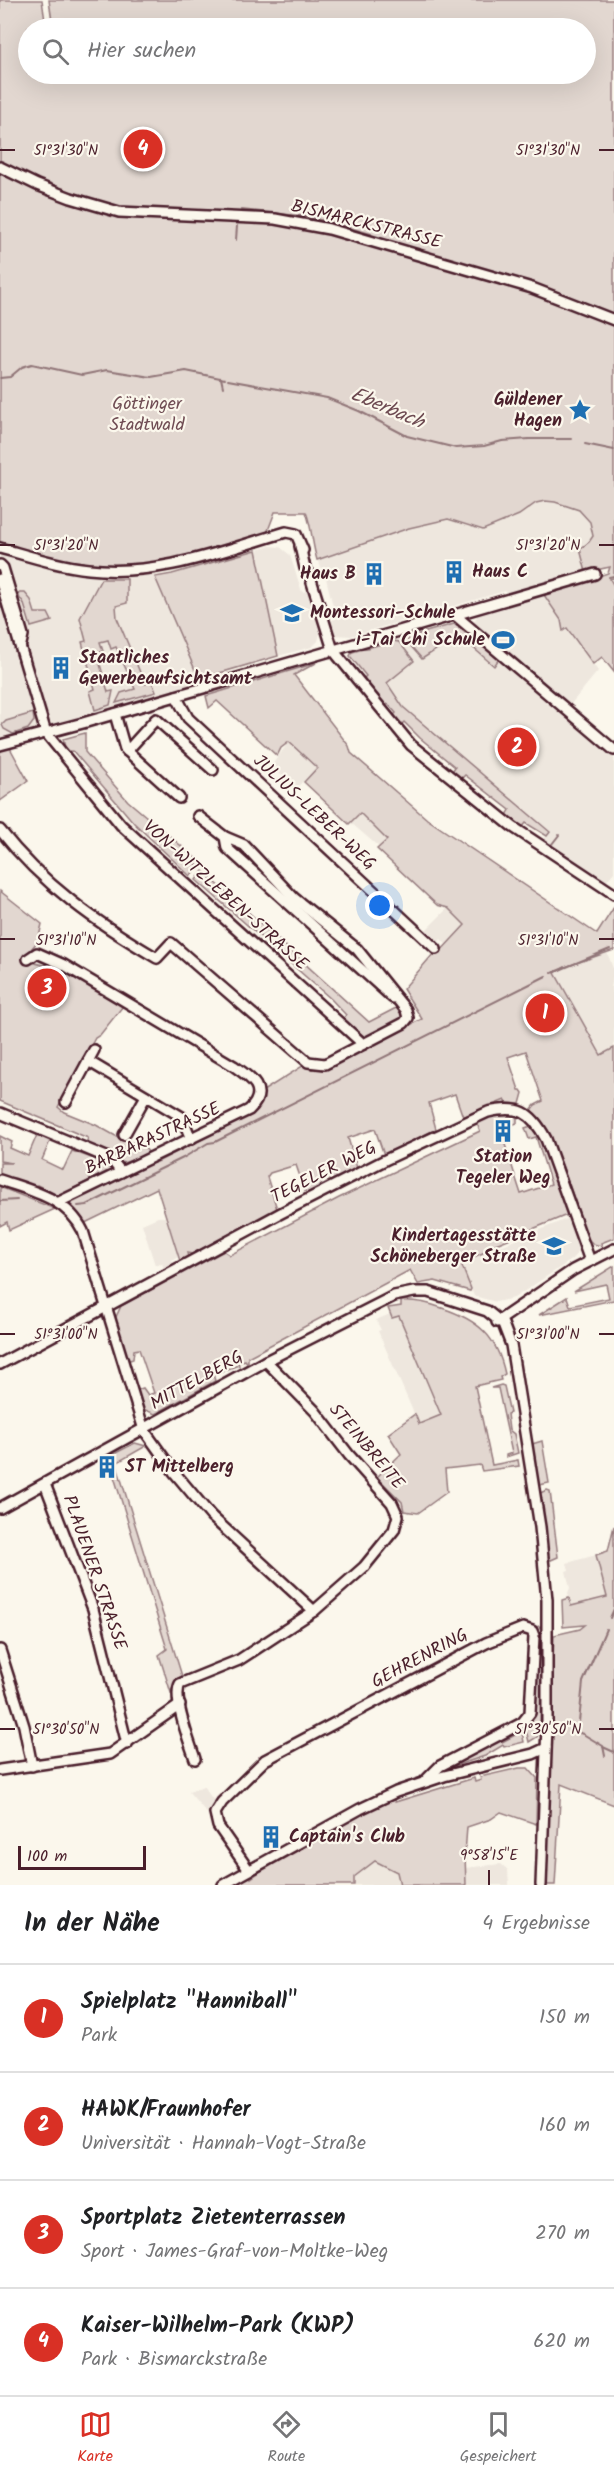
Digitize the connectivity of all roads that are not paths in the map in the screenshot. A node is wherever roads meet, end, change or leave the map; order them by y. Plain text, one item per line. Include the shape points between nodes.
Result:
1 (0, 167) edge
2 (614, 320) edge
3 (0, 548) edge
4 (0, 566) edge
5 (595, 574) dead end
6 (0, 579) edge
7 (455, 615) junction
8 (21, 644) junction
9 (333, 650) junction
10 (176, 696) junction
11 (147, 704) junction
12 (115, 714) junction
13 (156, 719) junction
14 (46, 733) junction
15 (0, 745) edge
16 (614, 750) edge
17 (127, 751) junction
18 (213, 770) dead end
19 (179, 798) dead end
20 (198, 816) dead end
21 (0, 830) edge
22 (614, 894) edge
23 (436, 949) dead end
24 (28, 959) dead end
25 (363, 1044) junction
26 (94, 1050) dead end
27 (88, 1061) junction
28 (146, 1096) junction
29 (66, 1102) dead end
30 (0, 1113) edge
31 (124, 1135) dead end
32 (191, 1139) junction
33 (121, 1172) junction
34 (0, 1180) edge
35 (59, 1202) junction
36 (614, 1249) edge
37 (590, 1261) junction
38 (106, 1309) junction
39 (500, 1323) junction
40 (266, 1361) junction
41 (0, 1364) edge
42 (144, 1430) junction
43 (45, 1484) junction
44 (0, 1508) edge
45 (314, 1611) junction
46 (0, 1650) edge
47 (180, 1705) junction
48 (127, 1744) junction
49 (546, 1748) junction
50 (195, 1759) dead end
51 (32, 1766) junction
52 (0, 1770) edge
53 (425, 1781) junction
54 (248, 1869) junction
55 (223, 1885) edge
56 (541, 1885) edge

1 - 2 street, BISMARCKSTRASSE via 45,189 119,212 275,219 330,229 532,288
3 - 9 street via 69,566 128,571 166,566 286,532 296,534
4 - 8 street via 23,635
5 - 7 street
6 - 8 street
7 - 9 street
7 - 16 street
8 - 14 street
9 - 10 street
9 - 22 street via 411,745 513,827
10 - 11 street
10 - 23 street, JULIUS-LEBER-WEG via 188,718
11 - 12 street
11 - 13 street
12 - 14 street
12 - 17 street
13 - 17 street
13 - 18 street
14 - 15 street
14 - 25 street, VON-WITZLEBEN-STRASSE via 121,825
17 - 19 street
20 - 25 street via 225,837 244,845 291,901 357,950 402,1005 408,1015 404,1023
21 - 25 street via 46,881 81,910 157,958 171,943 308,1062 327,1063
24 - 32 street, BARBARASTRASSE via 37,953 64,965 234,1066 256,1084 257,1100 249,1110
26 - 27 street
27 - 28 street
27 - 29 street
28 - 31 street
28 - 32 street via 182,1117
30 - 33 street via 111,1159
32 - 33 street, BARBARASTRASSE
33 - 35 street, BARBARASTRASSE
34 - 35 street
35 - 38 street via 82,1230
36 - 37 street
37 - 38 street, TEGELER WEG via 539,1127 523,1111 501,1109 379,1163
37 - 39 street
38 - 41 street, TEGELER WEG
38 - 42 street
39 - 40 street, MITTELBERG via 487,1311 428,1292 414,1292 381,1301
39 - 49 street via 512,1365 545,1563 549,1631
40 - 42 street, MITTELBERG
40 - 45 street, STEINBREITE via 295,1389 392,1503 398,1516 394,1530 364,1567
42 - 43 street, MITTELBERG
42 - 45 street via 211,1516
43 - 44 street, MITTELBERG
43 - 48 street, PLAUENER STRASSE via 93,1609
45 - 47 street, STEINBREITE via 238,1660 180,1683
46 - 51 street
47 - 48 street
47 - 50 street
48 - 51 street via 98,1757
49 - 53 street, GEHRENRING
49 - 56 street
51 - 52 street
53 - 54 street, GEHRENRING via 360,1809
53 - 54 street, GEHRENRING via 440,1766 528,1718 534,1636 531,1632 523,1628 486,1643 265,1760 222,1802 216,1813 218,1826
54 - 55 street, GEHRENRING

